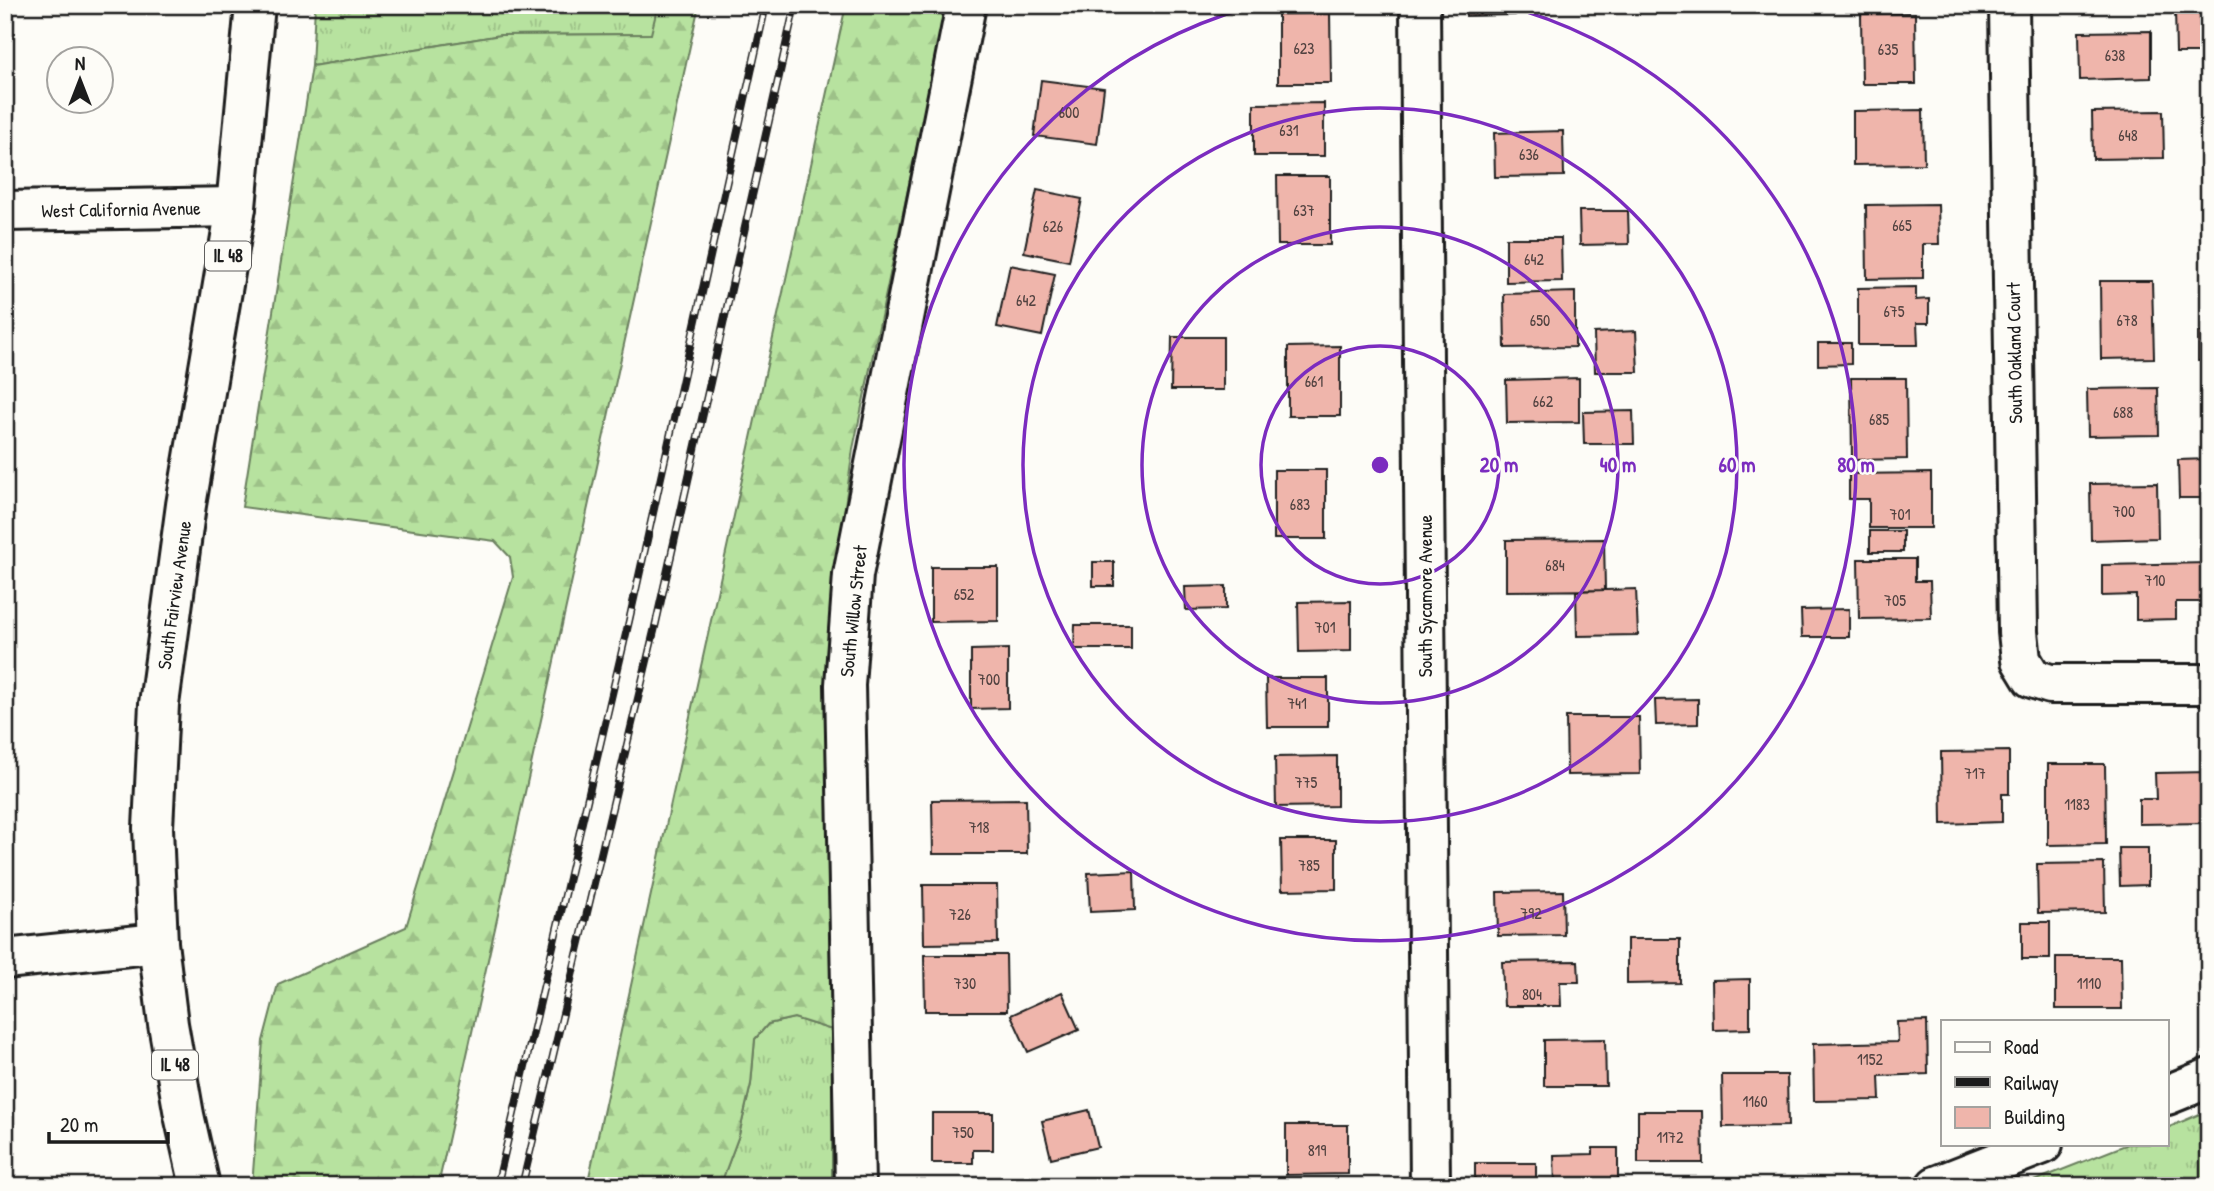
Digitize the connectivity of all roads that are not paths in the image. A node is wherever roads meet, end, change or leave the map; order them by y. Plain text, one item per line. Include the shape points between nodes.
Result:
1 (255, 5) edge
2 (965, 5) edge
3 (1420, 5) edge
4 (2009, 5) edge
5 (236, 207) junction
6 (5, 211) edge
7 (2209, 684) edge
8 (158, 943) junction
9 (5, 959) edge
10 (2209, 1078) edge
11 (2168, 1095) edge
12 (2038, 1146) edge
13 (200, 1186) edge
14 (855, 1186) edge
15 (1430, 1186) edge
16 (1937, 1186) edge

1 - 5 street, South Fairview Avenue / IL 48
2 - 14 street, South Willow Street via 853,575 845,685
3 - 15 street, South Sycamore Avenue
4 - 7 street, South Oakland Court via 2021,660 2032,678 2050,684
5 - 6 street, West California Avenue
5 - 8 street, South Fairview Avenue / IL 48 via 186,505 159,704 153,828
8 - 9 street
8 - 13 street, South Fairview Avenue / IL 48 via 168,1024
10 - 11 street
12 - 16 street

